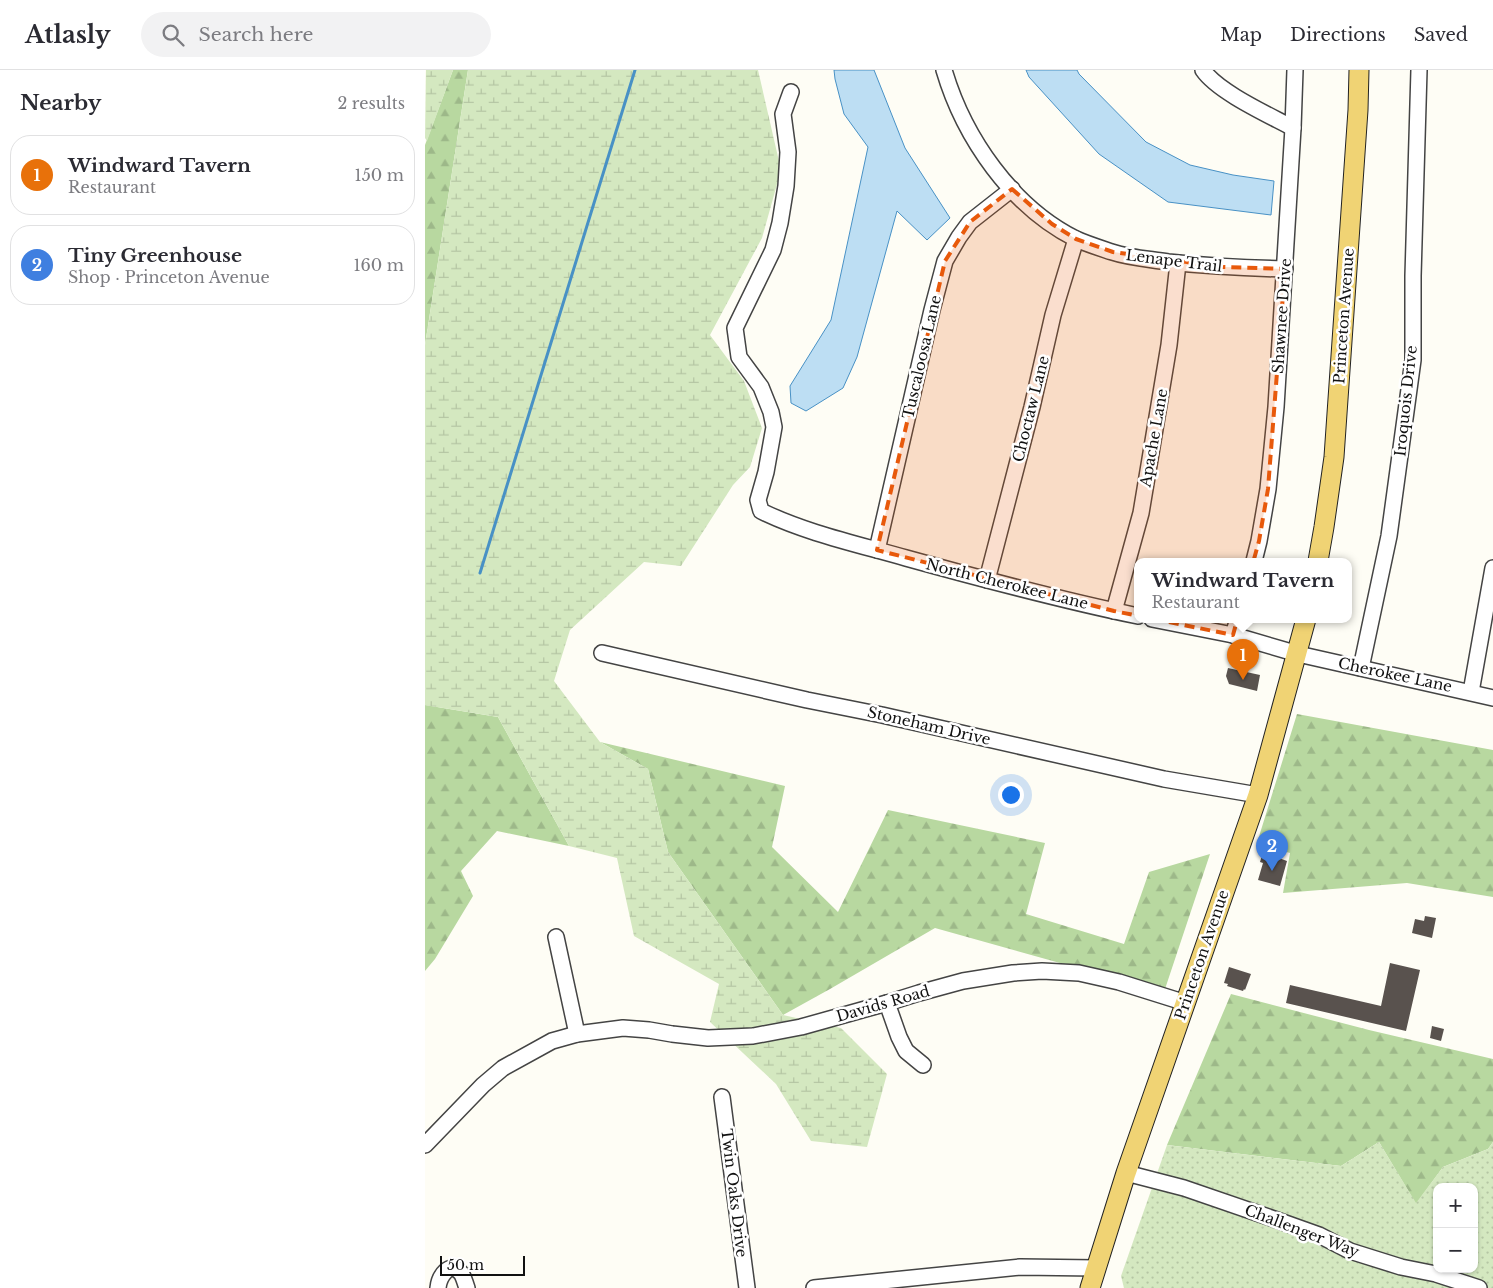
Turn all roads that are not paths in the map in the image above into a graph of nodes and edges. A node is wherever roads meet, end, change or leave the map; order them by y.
1 (944, 70) edge
2 (1203, 70) edge
3 (1295, 70) edge
4 (1359, 70) edge
5 (1419, 70) edge
6 (791, 92) dead end
7 (1293, 128) junction
8 (1011, 189) junction
9 (1077, 239) junction
10 (1178, 263) junction
11 (1285, 269) junction
12 (877, 550) junction
13 (1255, 558) edge
14 (1318, 558) edge
15 (1493, 568) edge
16 (987, 580) junction
17 (1114, 611) junction
18 (1134, 615) edge
19 (1173, 623) edge
20 (1237, 623) edge
21 (1305, 623) edge
22 (1233, 635) junction
23 (602, 653) dead end
24 (1298, 654) junction
25 (1361, 668) junction
26 (1471, 692) junction
27 (1493, 698) edge
28 (1258, 795) junction
29 (556, 937) dead end
30 (1186, 1002) junction
31 (887, 1003) junction
32 (577, 1034) junction
33 (923, 1065) dead end
34 (722, 1097) dead end
35 (425, 1145) edge
36 (1126, 1173) junction
37 (1097, 1268) junction
38 (438, 1288) edge
39 (467, 1288) edge
40 (747, 1288) edge
41 (814, 1288) edge
42 (1090, 1288) edge
43 (1479, 1288) edge

1 - 8 street, Lenape Trail
2 - 7 street
3 - 7 street, Shawnee Drive
4 - 14 main road, Princeton Avenue
5 - 25 street, Iroquois Drive
6 - 12 street
7 - 11 street, Shawnee Drive
8 - 9 street, Lenape Trail
8 - 12 street, Tuscaloosa Lane
9 - 10 street, Lenape Trail
9 - 16 street, Choctaw Lane
10 - 11 street, Lenape Trail
10 - 17 street, Apache Lane
11 - 13 street, Shawnee Drive
12 - 16 street, North Cherokee Lane
15 - 26 street
16 - 17 street, North Cherokee Lane
17 - 18 street, North Cherokee Lane
19 - 22 street
20 - 22 street
21 - 24 main road, Princeton Avenue
22 - 24 street
23 - 28 street, Stoneham Drive
24 - 25 street, Cherokee Lane
24 - 28 main road, Princeton Avenue
25 - 26 street, Cherokee Lane
26 - 27 street, Cherokee Lane
28 - 30 main road, Princeton Avenue
29 - 32 street
30 - 31 street, Davids Road
30 - 36 main road, Princeton Avenue
31 - 32 street, Davids Road
31 - 33 street
32 - 35 street
34 - 40 street, Twin Oaks Drive
36 - 37 main road, Princeton Avenue
36 - 43 street, Challenger Way
37 - 41 street
37 - 42 main road, Princeton Avenue
38 - 39 street

